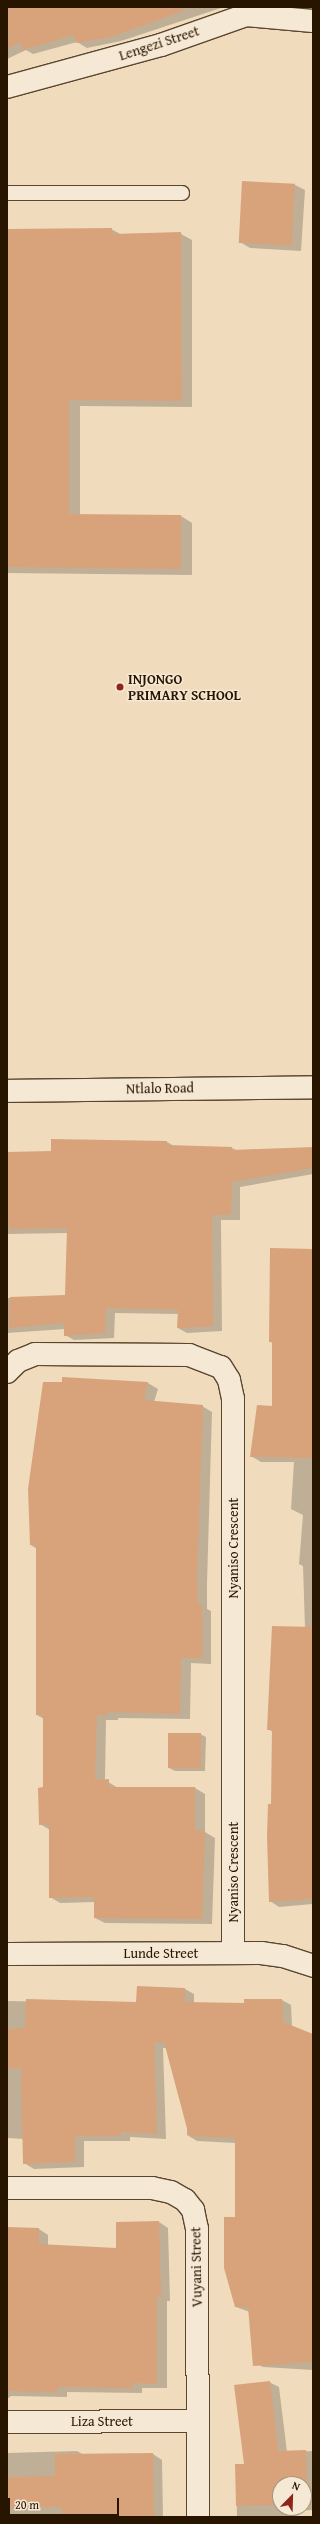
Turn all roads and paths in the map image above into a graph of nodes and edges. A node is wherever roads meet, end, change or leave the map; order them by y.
1 (246, 11) edge
2 (313, 20) edge
3 (7, 87) edge
4 (7, 193) edge
5 (182, 193) dead end
6 (313, 1087) edge
7 (7, 1091) edge
8 (7, 1372) edge
9 (233, 1953) junction
10 (7, 1954) edge
11 (313, 1966) edge
12 (7, 2188) edge
13 (198, 2421) junction
14 (7, 2422) edge
15 (198, 2517) edge

1 - 2 street, Lengezi Street
1 - 3 street, Lengezi Street
4 - 5 lane
6 - 7 street, Ntlalo Road
8 - 9 street, Nyaniso Crescent
9 - 10 street, Lunde Street
9 - 11 street, Lunde Street
12 - 13 street, Vuyani Street
13 - 14 street, Liza Street
13 - 15 street, Vuyani Street

